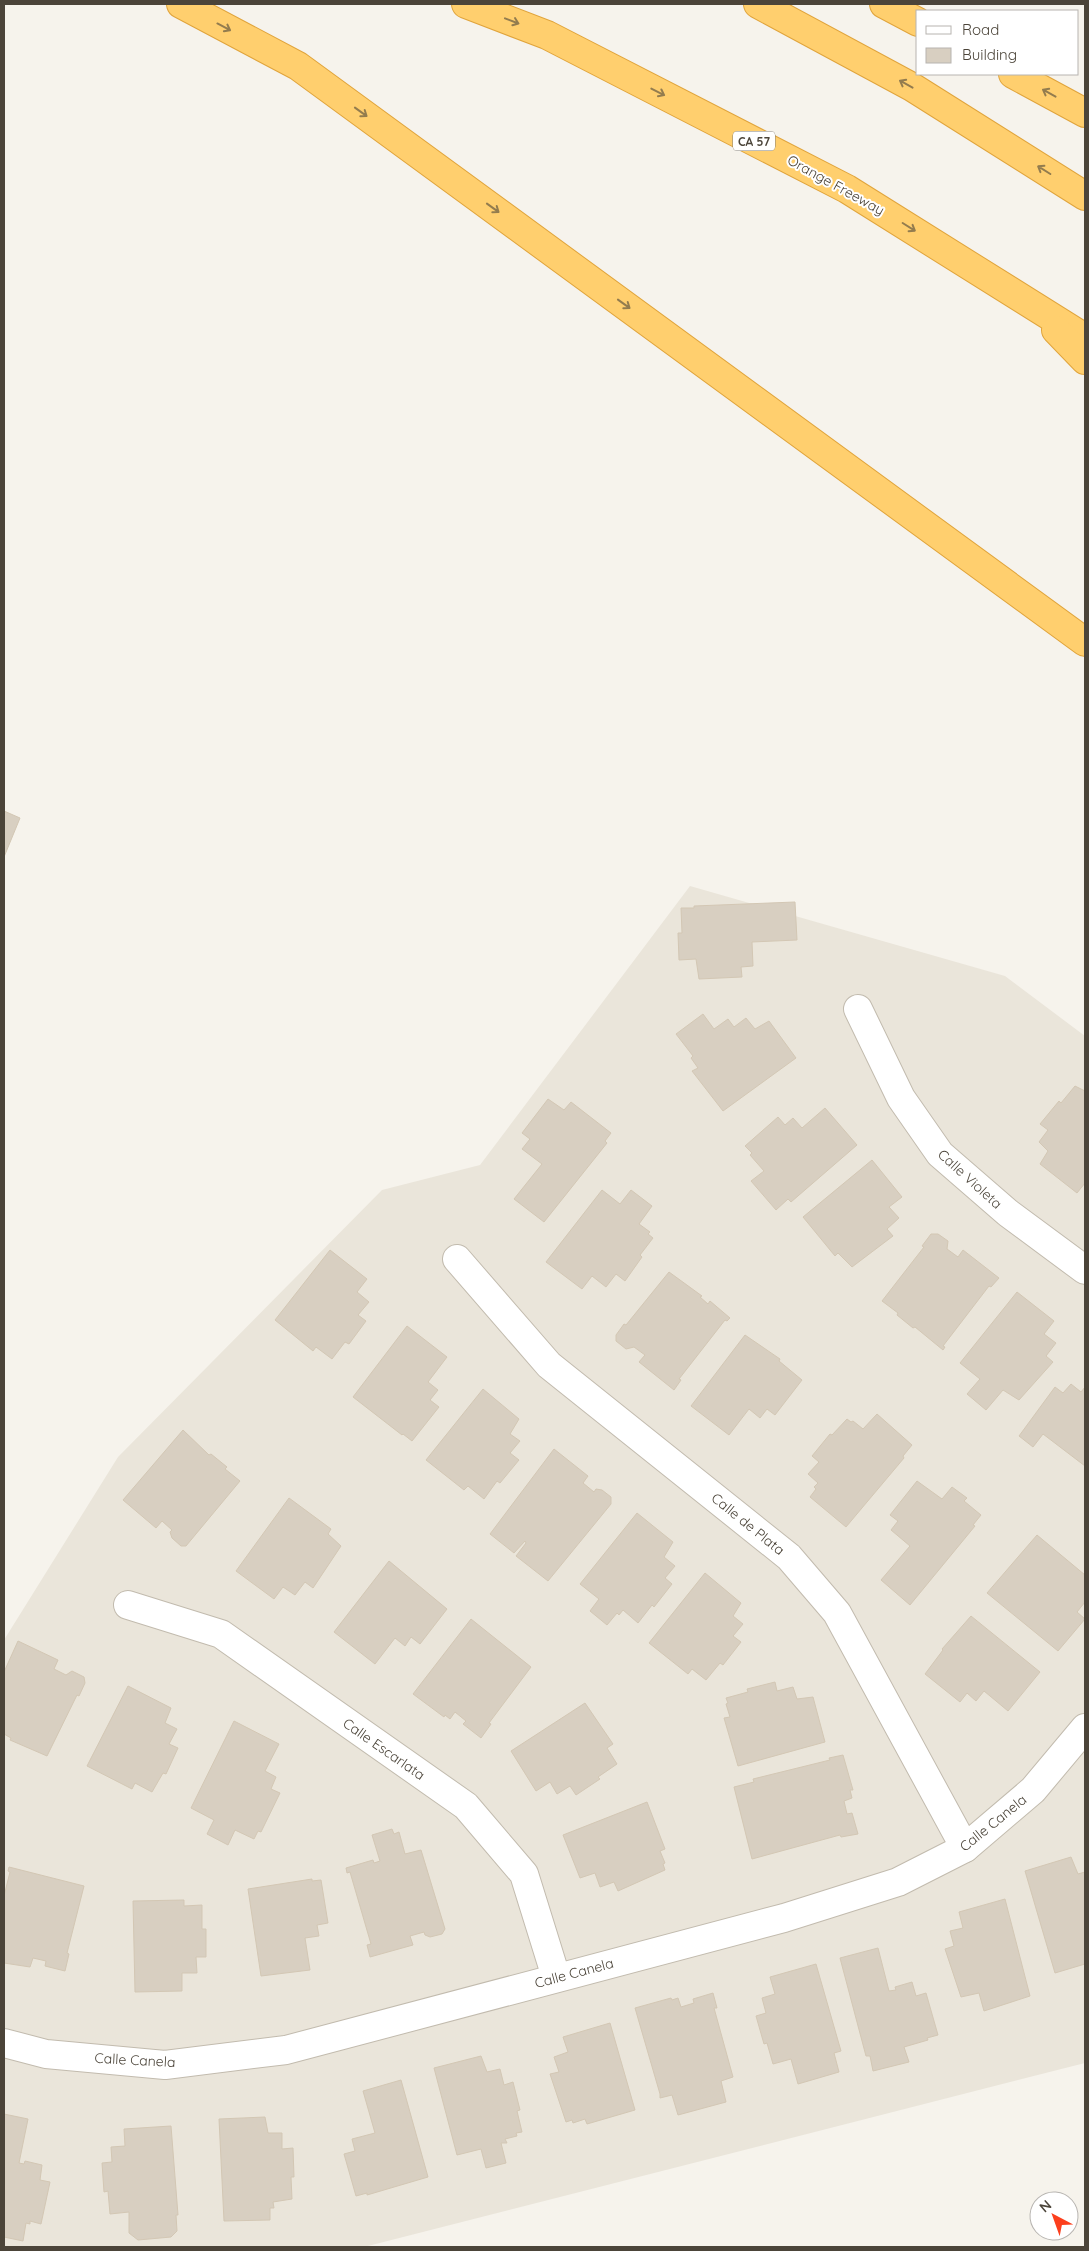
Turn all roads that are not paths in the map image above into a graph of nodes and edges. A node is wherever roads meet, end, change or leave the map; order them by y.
1 (181, 4) edge
2 (466, 4) edge
3 (758, 4) edge
4 (884, 4) edge
5 (916, 21) edge
6 (1015, 75) edge
7 (1085, 113) edge
8 (1085, 196) edge
9 (1029, 302) junction
10 (1085, 338) edge
11 (1085, 360) edge
12 (1085, 642) edge
13 (858, 1009) dead end
14 (457, 1259) dead end
15 (1085, 1270) edge
16 (128, 1605) dead end
17 (1085, 1728) edge
18 (965, 1848) junction
19 (556, 1977) junction
20 (4, 2043) edge

1 -> 12 highway
2 -> 9 highway, Orange Freeway / CA 57
8 -> 3 highway
4 - 5 highway
7 -> 6 highway
9 - 10 highway, Orange Freeway / CA 57
9 - 11 highway
13 - 15 street, Calle Violeta
14 - 18 street, Calle de Plata
16 - 19 street, Calle Escarlata
17 - 18 street, Calle Canela
18 - 19 street, Calle Canela
19 - 20 street, Calle Canela

